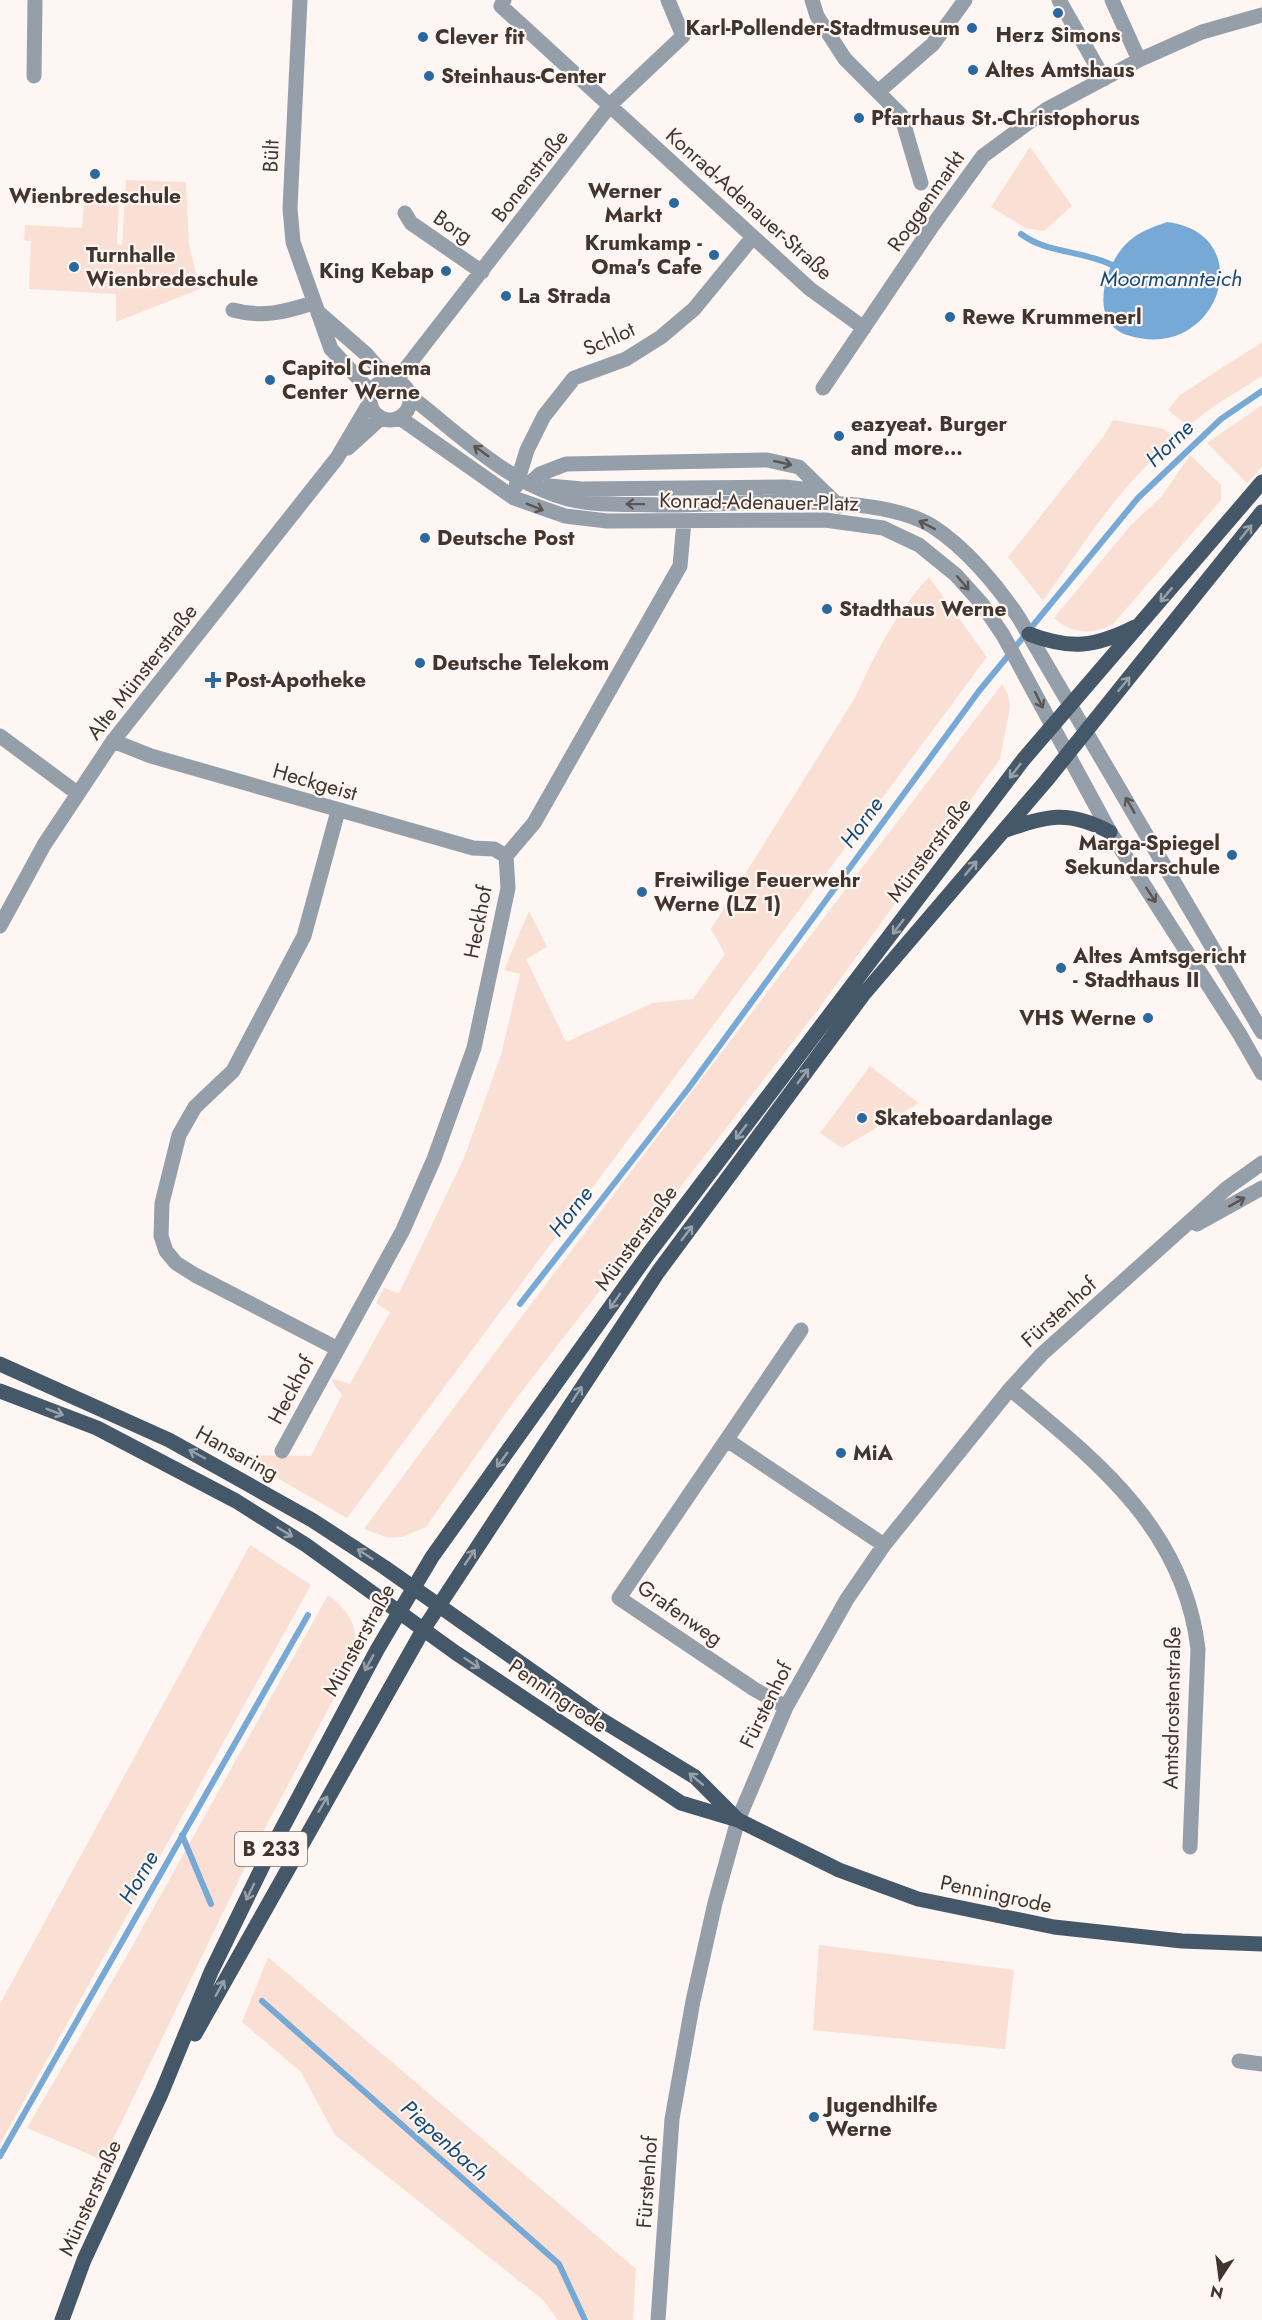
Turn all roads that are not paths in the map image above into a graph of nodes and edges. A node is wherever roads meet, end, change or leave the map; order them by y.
1 (35, 0) edge
2 (300, 0) edge
3 (504, 0) edge
4 (668, 0) edge
5 (812, 0) edge
6 (965, 0) edge
7 (1059, 0) edge
8 (1112, 0) edge
9 (1262, 15) edge
10 (1138, 60) junction
11 (34, 76) dead end
12 (1104, 79) junction
13 (879, 91) junction
14 (611, 104) junction
15 (921, 183) dead end
16 (405, 213) dead end
17 (753, 237) junction
18 (482, 272) junction
19 (315, 307) junction
20 (232, 310) dead end
21 (864, 328) junction
22 (392, 380) junction
23 (823, 388) dead end
24 (410, 396) junction
25 (371, 397) junction
26 (381, 418) junction
27 (400, 418) junction
28 (336, 458) junction
29 (1262, 482) edge
30 (519, 486) junction
31 (827, 503) junction
32 (1262, 512) edge
33 (684, 521) junction
34 (875, 526) junction
35 (1141, 623) junction
36 (1029, 634) junction
37 (1071, 703) junction
38 (1052, 725) junction
39 (1087, 730) junction
40 (0, 735) edge
41 (113, 741) junction
42 (1066, 755) junction
43 (77, 793) junction
44 (338, 811) junction
45 (1000, 832) junction
46 (1110, 832) junction
47 (506, 856) junction
48 (0, 926) edge
49 (1262, 1032) edge
50 (1262, 1073) edge
51 (1262, 1163) edge
52 (1262, 1188) edge
53 (1176, 1236) junction
54 (801, 1330) dead end
55 (338, 1349) junction
56 (0, 1364) edge
57 (1010, 1389) junction
58 (0, 1392) edge
59 (727, 1440) junction
60 (282, 1451) dead end
61 (884, 1545) junction
62 (413, 1587) junction
63 (439, 1606) junction
64 (399, 1612) junction
65 (423, 1630) junction
66 (786, 1707) junction
67 (738, 1820) junction
68 (1190, 1847) dead end
69 (1262, 1944) edge
70 (1239, 2061) dead end
71 (1262, 2064) edge
72 (161, 2094) junction
73 (62, 2320) edge
74 (658, 2320) edge

1 - 11 street
2 - 19 street, Bült
3 - 14 street, Konrad-Adenauer-Straße
4 - 14 street, Bonenstraße
5 - 13 street
6 - 13 street
7 - 12 street
8 - 10 street
9 - 10 street, Roggenmarkt
10 - 12 street, Roggenmarkt
12 - 21 street, Roggenmarkt
13 - 15 street
14 - 17 street, Konrad-Adenauer-Straße
14 - 18 street, Bonenstraße
16 - 18 street, Borg
17 - 21 street, Konrad-Adenauer-Straße
17 - 30 street, Schlot
18 - 22 street, Bonenstraße
19 - 20 street
19 - 22 street
19 - 25 street, Bült
21 - 23 street, Roggenmarkt
22 - 24 street
22 - 25 street, Alte Münsterstraße
24 - 27 street
30 -> 24 street, Konrad-Adenauer-Platz
25 - 26 street
25 - 28 street, Alte Münsterstraße
26 - 27 street
26 - 28 street, Alte Münsterstraße
27 - 30 street, Konrad-Adenauer-Platz
28 - 41 street, Alte Münsterstraße
29 -> 35 main road, Münsterstraße
31 -> 30 street, Konrad-Adenauer-Platz
30 -> 31 street
30 -> 33 street, Konrad-Adenauer-Platz
31 - 34 street
36 -> 31 street, Konrad-Adenauer-Platz
39 -> 32 main road, Münsterstraße
33 - 34 street, Konrad-Adenauer-Platz
33 - 47 street
34 -> 38 street, Konrad-Adenauer-Platz
35 - 36 main road
35 - 37 main road, Münsterstraße
36 - 37 street, Konrad-Adenauer-Platz
37 - 38 main road, Münsterstraße
37 - 39 street, Konrad-Adenauer-Platz
38 - 42 street, Konrad-Adenauer-Platz
38 -> 62 main road, Münsterstraße
39 - 42 main road, Münsterstraße
49 -> 39 street, Konrad-Adenauer-Platz
40 - 43 street
41 - 43 street, Alte Münsterstraße
41 - 44 street, Heckgeist
42 - 45 main road, Münsterstraße
42 - 46 street, Konrad-Adenauer-Platz
43 - 48 street, Alte Münsterstraße
44 - 47 street, Heckgeist
44 - 55 street, Heckhof
45 - 46 main road
63 -> 45 main road, Münsterstraße
46 -> 50 street, Konrad-Adenauer-Platz
47 - 55 street, Heckhof
51 - 53 street, Fürstenhof
53 -> 52 street, Fürstenhof
53 - 57 street, Fürstenhof
54 - 59 street, Grafenweg
55 - 60 street, Heckhof
62 -> 56 main road, Hansaring
57 - 61 street, Fürstenhof
57 - 68 street, Amtsdrostenstraße
58 -> 64 main road, Hansaring
59 - 61 street
59 - 66 street, Grafenweg
61 - 66 street, Fürstenhof
62 - 63 main road, Hansaring
62 - 64 main road, Münsterstraße / B 233
63 - 65 main road, Münsterstraße / B 233
67 -> 63 main road, Penningrode
64 - 65 main road, Hansaring
64 -> 72 main road, Münsterstraße / B 233
65 -> 67 main road, Penningrode
72 -> 65 main road, Münsterstraße / B 233
66 - 67 street, Fürstenhof
67 - 69 main road, Penningrode
67 - 74 street, Fürstenhof
70 - 71 street
72 - 73 main road, Münsterstraße / B 233

